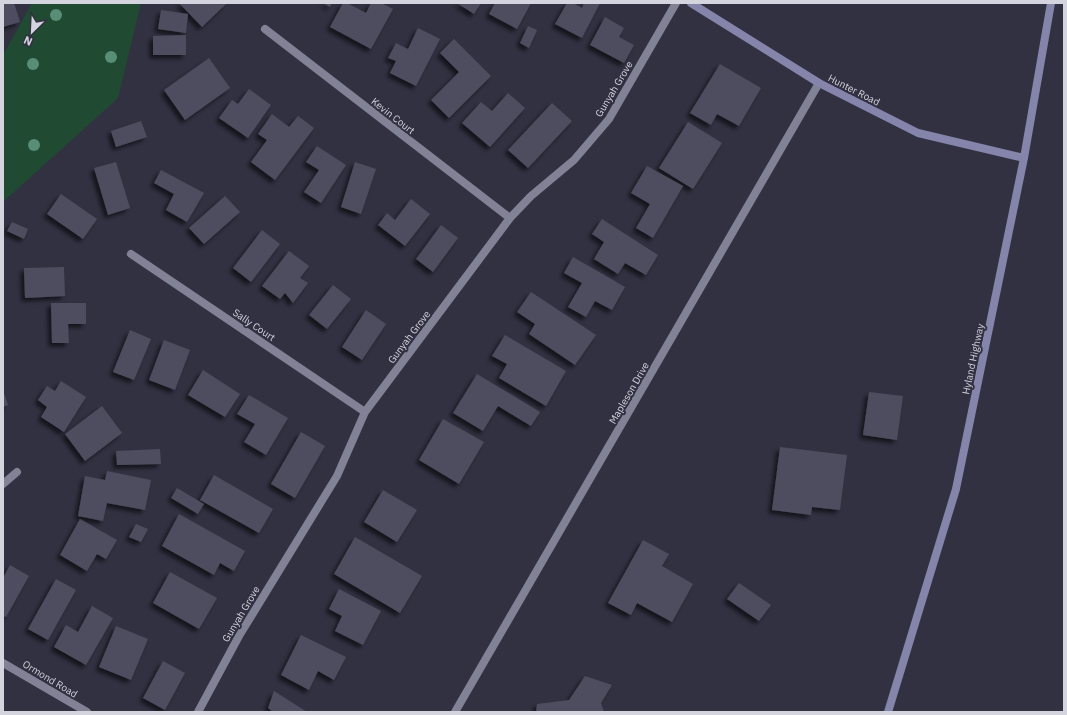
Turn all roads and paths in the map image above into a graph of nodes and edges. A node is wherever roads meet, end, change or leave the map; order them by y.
1 (676, 3) edge
2 (691, 3) edge
3 (1051, 3) edge
4 (265, 29) dead end
5 (819, 83) junction
6 (1024, 158) junction
7 (510, 218) junction
8 (131, 254) dead end
9 (365, 412) junction
10 (17, 472) dead end
11 (3, 484) edge
12 (3, 663) edge
13 (87, 712) edge
14 (198, 712) edge
15 (455, 712) edge
16 (888, 712) edge

1 - 7 street, Gunyah Grove
2 - 5 main road, Hunter Road
3 - 6 main road, Hyland Highway
4 - 7 street, Kevin Court
5 - 6 main road, Hunter Road
5 - 15 street, Mapleson Drive
6 - 16 main road, Hyland Highway
7 - 9 street, Gunyah Grove
8 - 9 street, Sally Court
9 - 14 street, Gunyah Grove
10 - 11 street
12 - 13 street, Ormond Road

